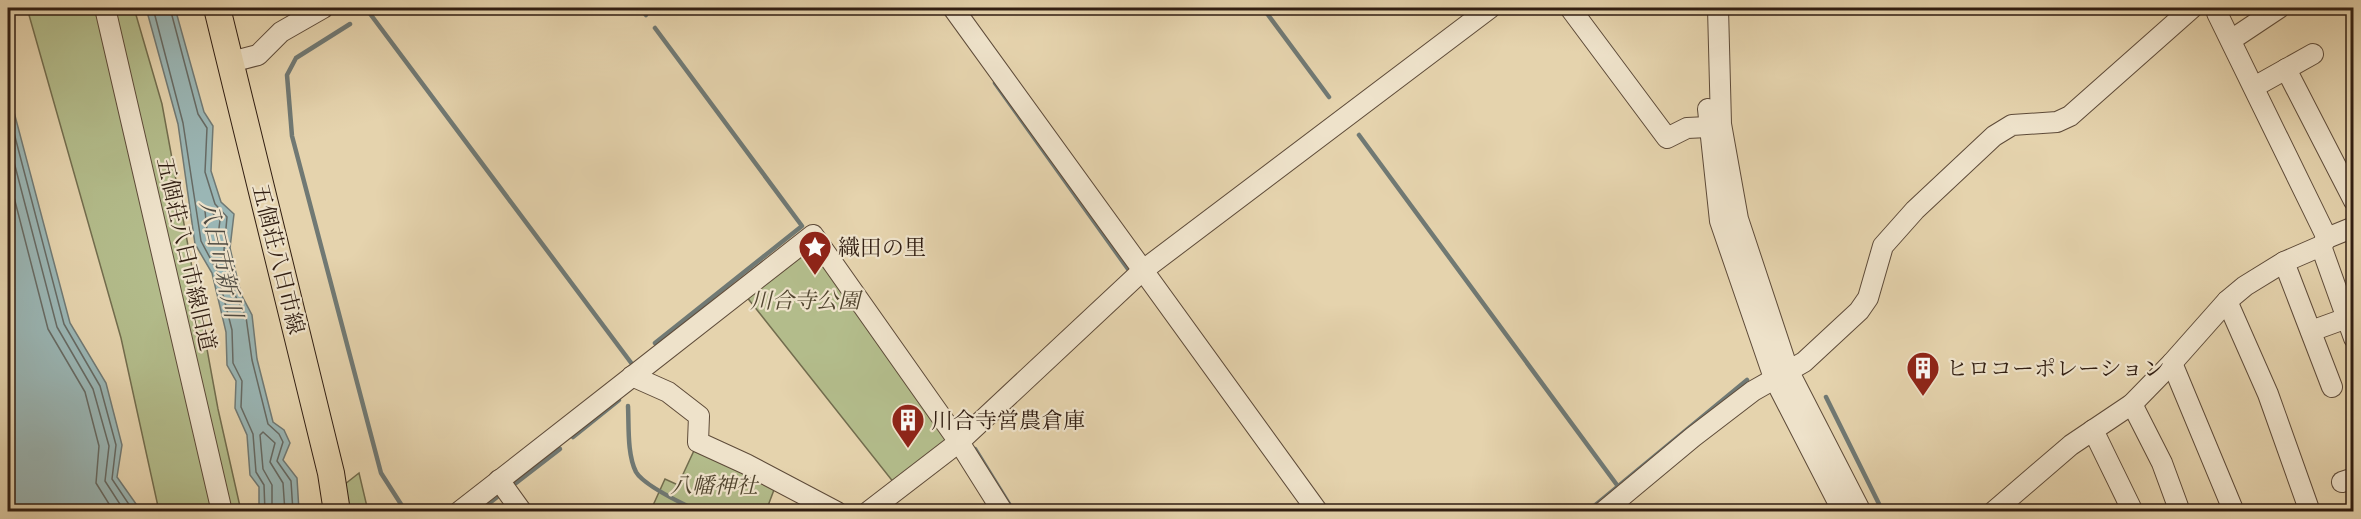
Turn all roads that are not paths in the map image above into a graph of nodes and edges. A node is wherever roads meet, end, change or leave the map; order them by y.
1 (105, 8) edge
2 (217, 8) edge
3 (323, 8) edge
4 (953, 8) edge
5 (1490, 8) edge
6 (1570, 8) edge
7 (1706, 8) edge
8 (1718, 8) edge
9 (2192, 8) edge
10 (2279, 8) edge
11 (2217, 13) dead end
12 (2231, 40) junction
13 (2313, 54) dead end
14 (231, 62) junction
15 (2286, 69) junction
16 (2254, 87) junction
17 (1708, 127) junction
18 (2354, 201) edge
19 (2354, 227) edge
20 (2324, 242) junction
21 (2284, 262) junction
22 (1142, 271) junction
23 (2227, 301) junction
24 (2347, 318) junction
25 (2311, 332) junction
26 (2354, 338) edge
27 (2172, 363) junction
28 (1781, 374) junction
29 (632, 376) junction
30 (2332, 387) dead end
31 (2132, 404) junction
32 (2093, 430) junction
33 (959, 442) junction
34 (499, 480) junction
35 (222, 512) edge
36 (337, 512) edge
37 (459, 512) edge
38 (522, 512) edge
39 (837, 512) edge
40 (868, 512) edge
41 (1003, 512) edge
42 (1318, 512) edge
43 (1603, 512) edge
44 (1843, 512) edge
45 (1862, 512) edge
46 (1993, 512) edge
47 (2133, 512) edge
48 (2180, 512) edge
49 (2234, 512) edge
50 (2310, 512) edge

1 - 35 street, 五個荘八日市線旧道
2 - 14 main road, 五個荘八日市線
3 - 14 street
4 - 22 street
5 - 22 street
6 - 17 street
7 - 17 street
8 - 28 street
9 - 28 street
10 - 12 street
11 - 12 street
12 - 16 street
13 - 15 street
14 - 36 main road, 五個荘八日市線
15 - 16 street
15 - 18 street
16 - 20 street
17 - 28 street
19 - 20 street
20 - 21 street
20 - 24 street
21 - 23 street
21 - 25 street
22 - 33 street
22 - 42 street
23 - 27 street
23 - 50 street
24 - 25 street
24 - 26 street
25 - 30 street
27 - 31 street
27 - 49 street
28 - 43 street
28 - 44 street
28 - 45 street
29 - 33 street
29 - 34 street
29 - 39 street
31 - 32 street
31 - 48 street
32 - 46 street
32 - 47 street
33 - 40 street
33 - 41 street
34 - 37 street
34 - 38 street

